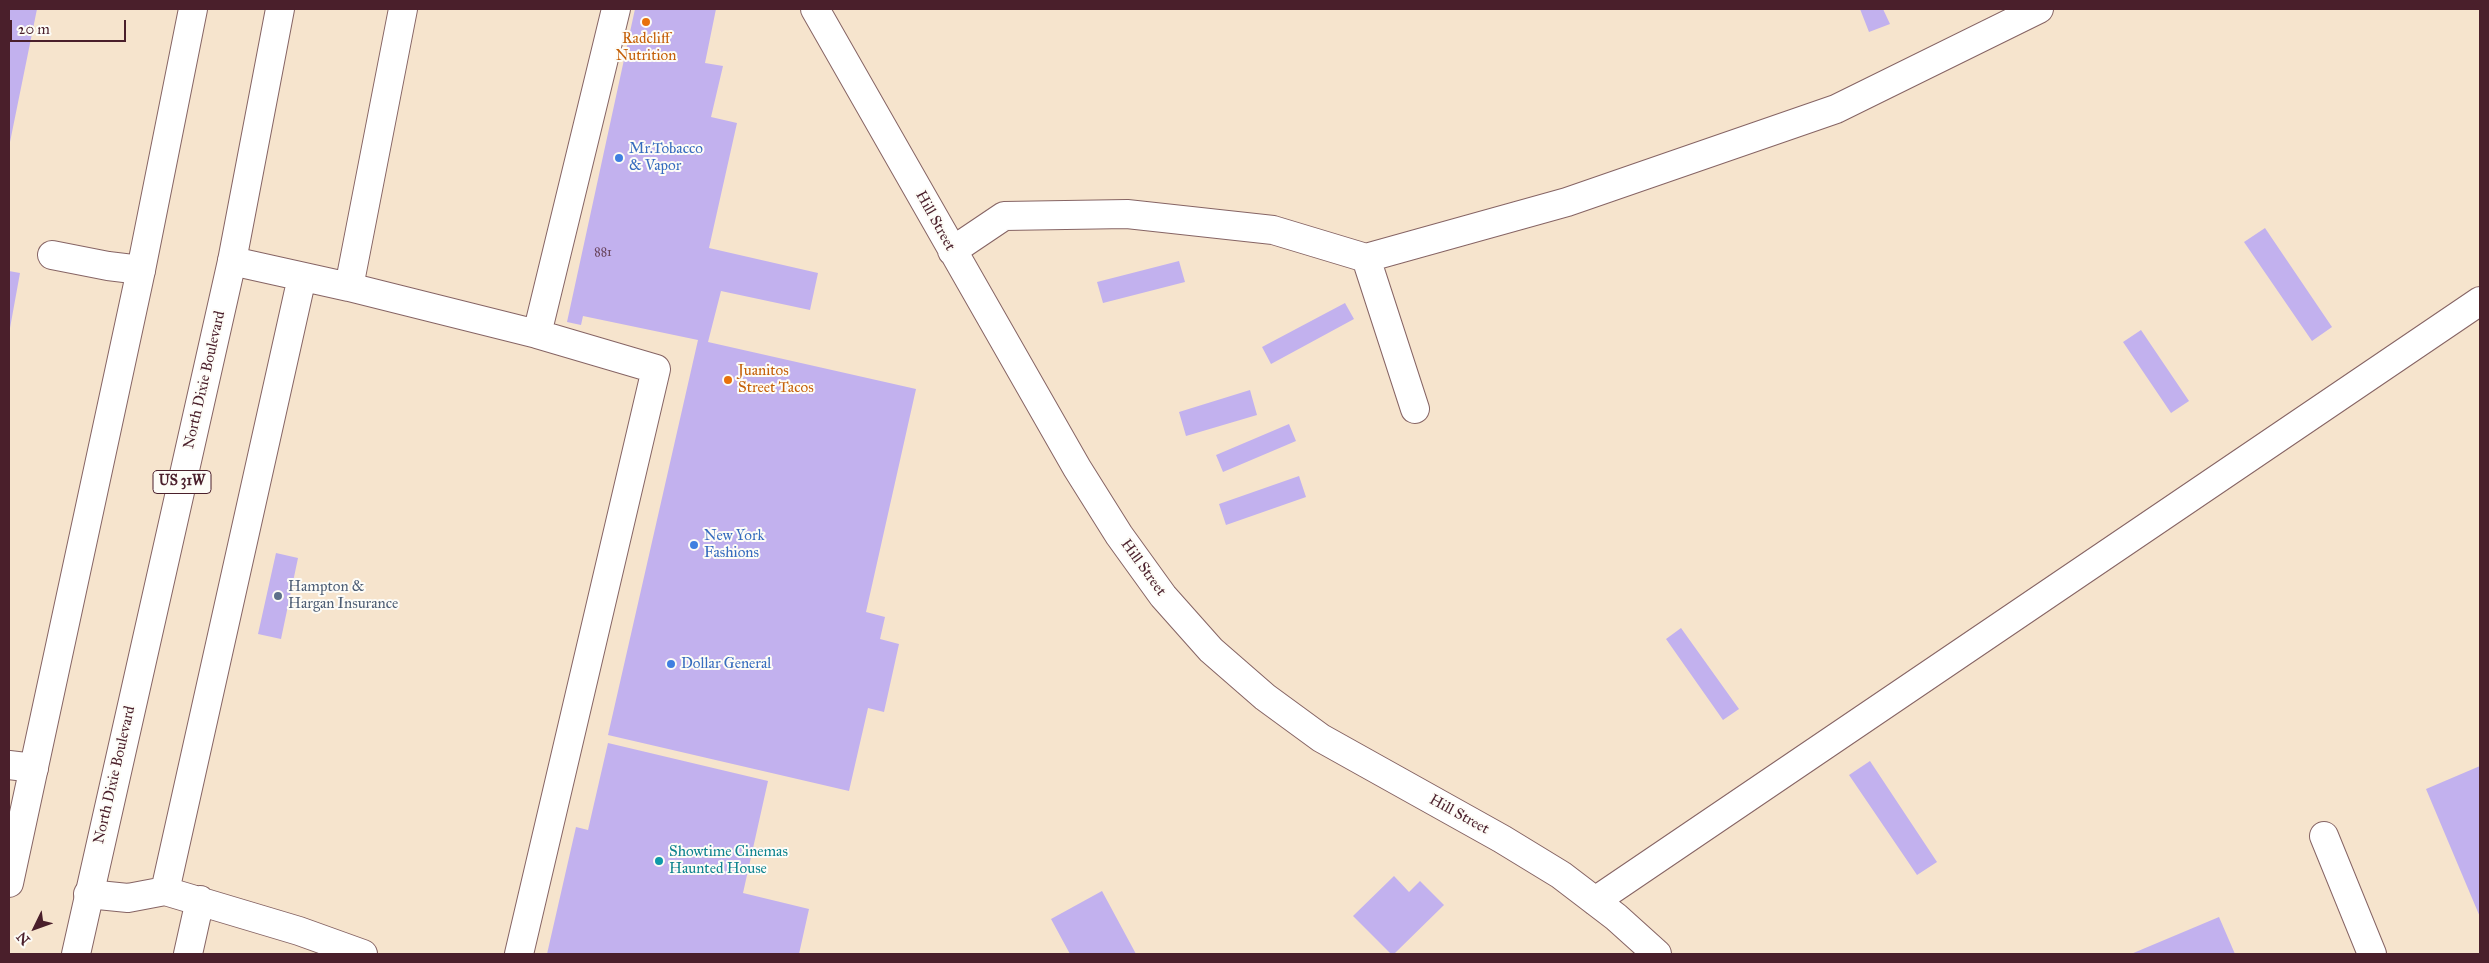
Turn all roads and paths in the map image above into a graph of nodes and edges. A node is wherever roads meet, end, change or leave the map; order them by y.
1 (193, 9) edge
2 (280, 9) edge
3 (403, 9) edge
4 (616, 9) edge
5 (816, 9) edge
6 (2039, 9) edge
7 (952, 251) junction
8 (52, 255) dead end
9 (1366, 258) junction
10 (232, 261) junction
11 (141, 270) junction
12 (302, 277) junction
13 (349, 287) junction
14 (2480, 301) edge
15 (537, 334) junction
16 (1415, 409) dead end
17 (21, 767) edge
18 (2324, 836) dead end
19 (9, 883) edge
20 (165, 891) junction
21 (88, 894) junction
22 (200, 900) junction
23 (1595, 901) junction
24 (76, 954) edge
25 (188, 954) edge
26 (363, 954) edge
27 (519, 954) edge
28 (1657, 954) edge
29 (2372, 954) edge

1 - 11 main road
2 - 10 main road, North Dixie Boulevard / US 31W
3 - 13 main road
4 - 15 main road
5 - 7 main road, Hill Street
6 - 9 main road
7 - 9 main road
7 - 23 main road, Hill Street
8 - 11 main road
9 - 16 main road
10 - 12 main road
10 - 21 main road, North Dixie Boulevard / US 31W
11 - 17 main road
12 - 13 main road
12 - 20 main road
13 - 15 main road
14 - 23 main road
15 - 27 main road
17 - 19 main road
18 - 29 main road
20 - 21 main road
20 - 22 main road
21 - 24 main road, North Dixie Boulevard / US 31W
22 - 25 main road
22 - 26 main road
23 - 28 main road, Hill Street

